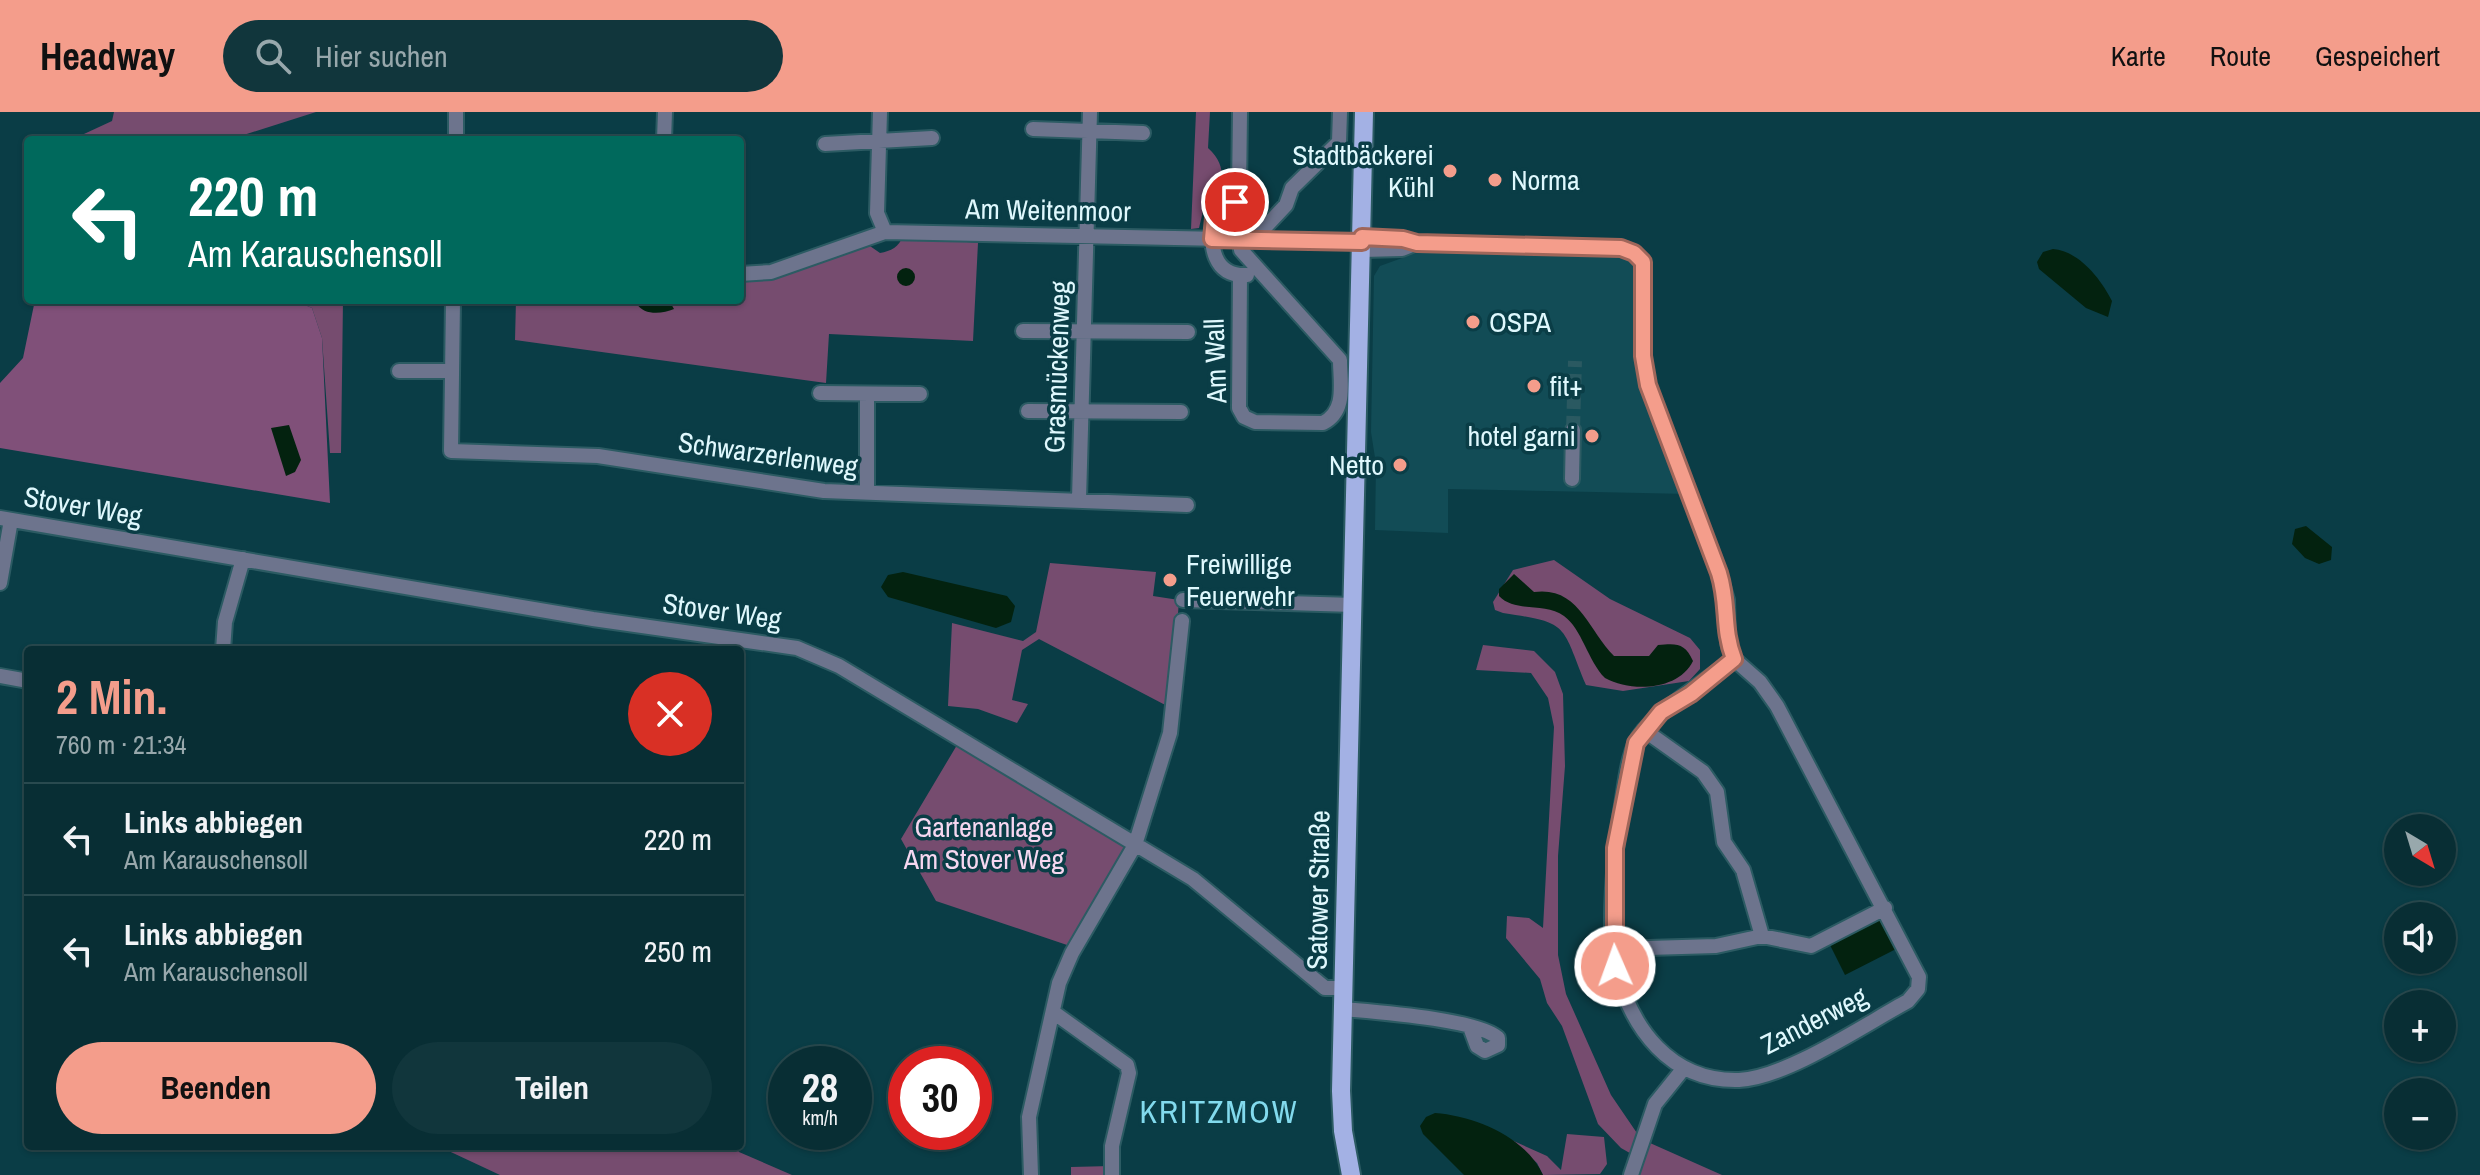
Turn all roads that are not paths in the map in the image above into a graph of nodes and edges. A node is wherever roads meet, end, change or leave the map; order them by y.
1 (456, 112) edge
2 (665, 112) edge
3 (880, 112) edge
4 (1090, 112) edge
5 (1240, 112) edge
6 (1340, 112) edge
7 (1364, 112) edge
8 (1033, 129) dead end
9 (1089, 133) junction
10 (1143, 133) dead end
11 (456, 136) edge
12 (664, 136) edge
13 (932, 138) dead end
14 (880, 140) junction
15 (825, 144) dead end
16 (885, 232) junction
17 (1087, 237) junction
18 (1212, 239) junction
19 (1247, 240) junction
20 (1362, 243) junction
21 (744, 274) edge
22 (1263, 274) junction
23 (1240, 276) junction
24 (453, 304) edge
25 (1023, 331) dead end
26 (1083, 332) junction
27 (1188, 332) dead end
28 (399, 371) dead end
29 (452, 371) junction
30 (820, 393) dead end
31 (920, 394) dead end
32 (867, 395) junction
33 (1028, 411) dead end
34 (1080, 412) junction
35 (1181, 412) dead end
36 (1573, 430) tunnel mouth
37 (1572, 479) dead end
38 (867, 493) junction
39 (1079, 499) junction
40 (1187, 505) dead end
41 (5, 519) edge
42 (243, 559) junction
43 (0, 583) edge
44 (1183, 600) dead end
45 (1354, 605) junction
46 (1182, 621) dead end
47 (223, 646) edge
48 (1734, 659) junction
49 (0, 676) edge
50 (24, 680) edge
51 (1644, 730) junction
52 (1135, 845) junction
53 (1885, 908) junction
54 (1762, 936) junction
55 (1614, 949) junction
56 (1344, 988) junction
57 (1343, 1009) junction
58 (1053, 1012) junction
59 (1470, 1027) dead end
60 (1684, 1068) junction
61 (1349, 1174) edge
62 (1031, 1175) edge
63 (1112, 1175) edge
64 (1631, 1175) edge

1 - 11 street
2 - 12 street
3 - 14 street
4 - 9 street, Grasmückenweg
5 - 18 street
6 - 19 street
7 - 20 main road, Satower Straße
8 - 9 street
9 - 10 street
9 - 17 street, Grasmückenweg
13 - 14 street
14 - 15 street
14 - 16 street
16 - 17 street, Am Weitenmoor
16 - 21 street, Am Weitenmoor
17 - 18 street, Am Weitenmoor
17 - 26 street, Grasmückenweg
18 - 19 street, Am Weitenmoor
18 - 23 street
19 - 20 street, Am Weitenmoor
19 - 22 street, Am Wall
20 - 45 main road, Satower Straße
20 - 48 street, Am Weitenmoor
22 - 23 street
22 - 23 street, Am Wall
24 - 29 street
25 - 26 street
26 - 27 street
26 - 34 street, Grasmückenweg
28 - 29 street
29 - 38 street, Schwarzerlenweg
30 - 32 street
31 - 32 street
32 - 38 street
33 - 34 street
34 - 35 street
34 - 39 street, Grasmückenweg
36 - 37 street
38 - 39 street, Schwarzerlenweg
39 - 40 street, Schwarzerlenweg
41 - 42 street, Stover Weg
41 - 43 street
42 - 47 street
42 - 52 street, Stover Weg
44 - 45 street
45 - 56 main road, Satower Straße
46 - 52 street
48 - 51 street
48 - 53 street, Zanderweg
49 - 50 street
51 - 54 street
51 - 55 street, Zanderweg
52 - 56 street, Stover Weg
52 - 58 street
53 - 54 street
53 - 60 street, Zanderweg
54 - 55 street
55 - 60 street, Zanderweg
56 - 57 main road, Satower Straße
57 - 59 street
57 - 61 main road, Satower Straße
58 - 62 street
58 - 63 street
60 - 64 street

